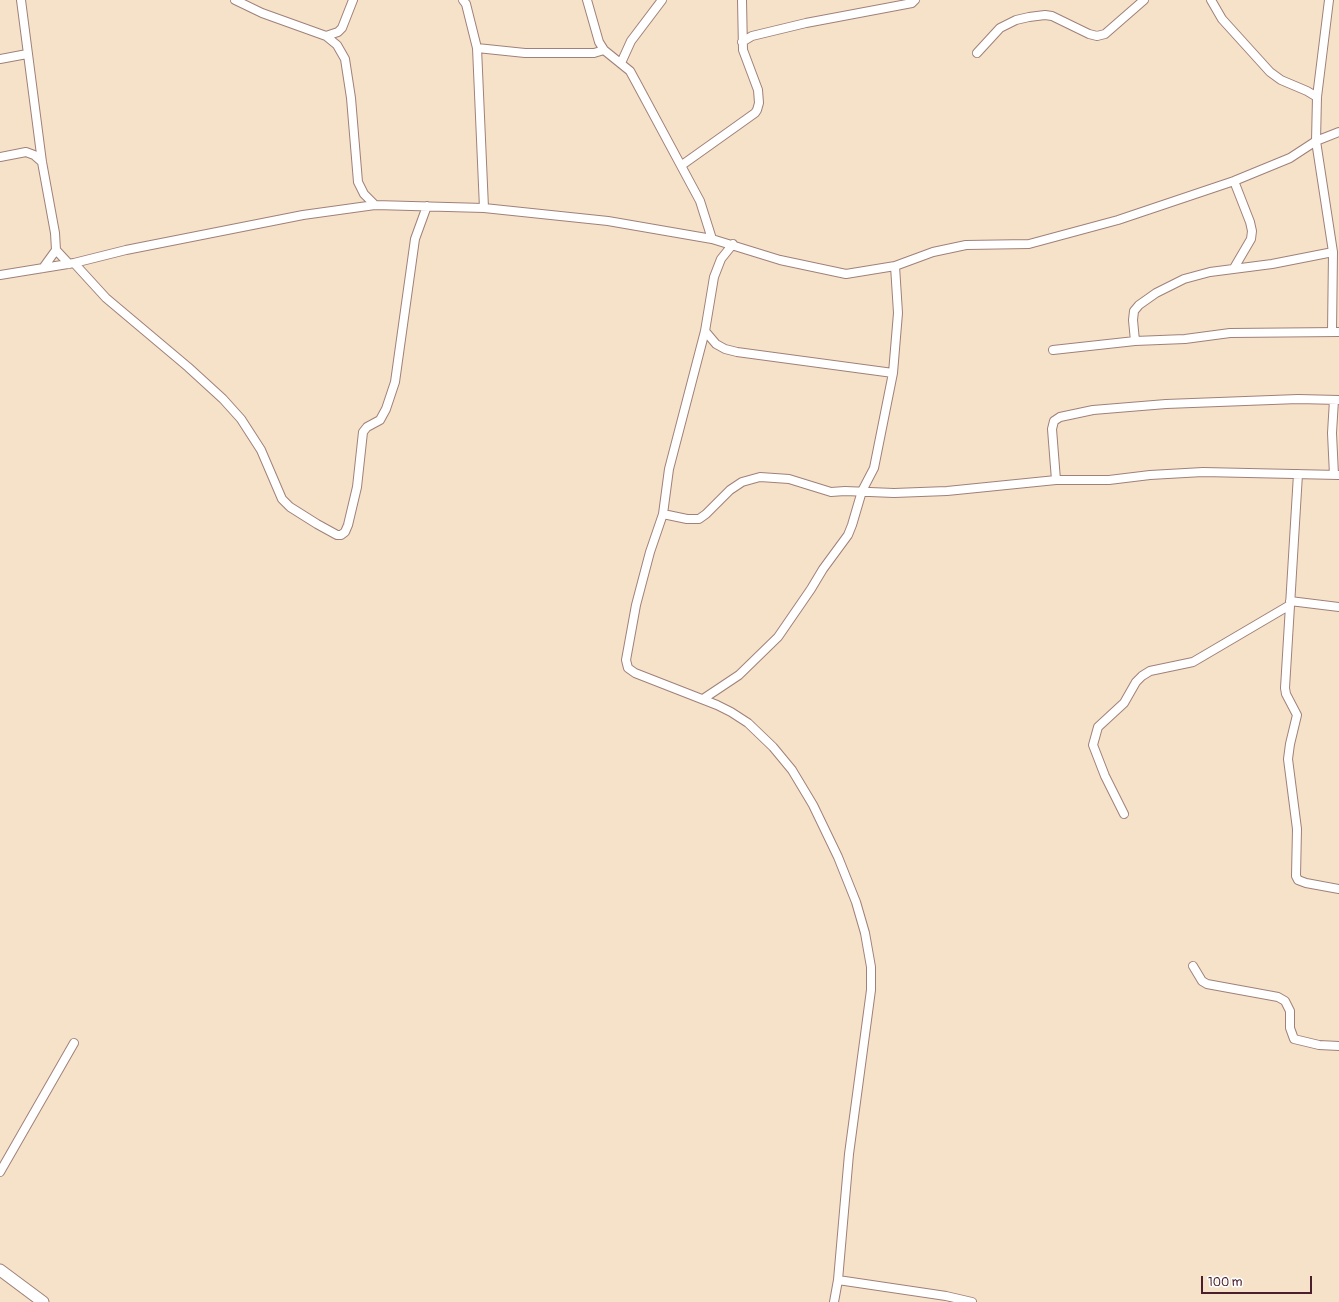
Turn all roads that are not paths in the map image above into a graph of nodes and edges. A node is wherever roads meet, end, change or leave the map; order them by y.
1 (21, 0) edge
2 (240, 0) edge
3 (353, 0) edge
4 (463, 0) edge
5 (587, 0) edge
6 (662, 0) edge
7 (742, 0) edge
8 (915, 0) edge
9 (1144, 0) edge
10 (1211, 0) edge
11 (1329, 0) edge
12 (326, 36) junction
13 (742, 42) junction
14 (477, 48) junction
15 (604, 50) junction
16 (977, 53) dead end
17 (27, 54) junction
18 (0, 59) edge
19 (621, 62) junction
20 (1317, 97) junction
21 (1339, 132) edge
22 (1316, 141) junction
23 (0, 158) edge
24 (42, 162) junction
25 (682, 165) junction
26 (1234, 181) junction
27 (375, 205) junction
28 (427, 206) junction
29 (484, 208) junction
30 (712, 239) junction
31 (733, 244) junction
32 (56, 250) junction
33 (1333, 252) junction
34 (72, 263) junction
35 (895, 266) junction
36 (44, 268) junction
37 (1234, 268) junction
38 (0, 275) edge
39 (705, 331) junction
40 (1336, 332) edge
41 (1135, 341) junction
42 (1053, 350) dead end
43 (893, 373) junction
44 (1336, 400) edge
45 (1298, 474) junction
46 (1337, 475) edge
47 (1056, 480) junction
48 (862, 491) junction
49 (663, 514) junction
50 (1290, 603) junction
51 (1339, 607) edge
52 (703, 699) junction
53 (1124, 814) dead end
54 (1339, 889) edge
55 (1193, 966) dead end
56 (74, 1043) dead end
57 (1339, 1046) edge
58 (0, 1172) edge
59 (0, 1270) edge
60 (838, 1280) junction
61 (43, 1302) edge
62 (834, 1302) edge
63 (972, 1302) edge

1 - 17 street
2 - 12 street
3 - 12 street
4 - 14 street
5 - 15 street
6 - 19 street
7 - 13 street
8 - 13 street
9 - 16 street
10 - 20 street
11 - 20 street
12 - 27 street
13 - 25 street
14 - 15 street
14 - 29 street
15 - 19 street
17 - 18 street
17 - 24 street
19 - 25 street
20 - 22 street
21 - 22 street
22 - 26 street
22 - 33 street
23 - 24 street
24 - 32 street
25 - 30 street
26 - 35 street
26 - 37 street
27 - 28 street
27 - 34 street
28 - 29 street
28 - 34 street
29 - 30 street
30 - 31 street
31 - 35 street
31 - 39 street
32 - 34 street
32 - 36 street
33 - 37 street
33 - 40 street
34 - 36 street
35 - 43 street
36 - 38 street
37 - 41 street
39 - 43 street
39 - 49 street
40 - 41 street
41 - 42 street
43 - 48 street
44 - 46 street
44 - 47 street
45 - 46 street
45 - 47 street
45 - 50 street
47 - 48 street
48 - 49 street
48 - 52 street
49 - 52 street
50 - 51 street
50 - 53 street
50 - 54 street
52 - 60 street
55 - 57 street
56 - 58 street
59 - 61 street
60 - 62 street
60 - 63 street

